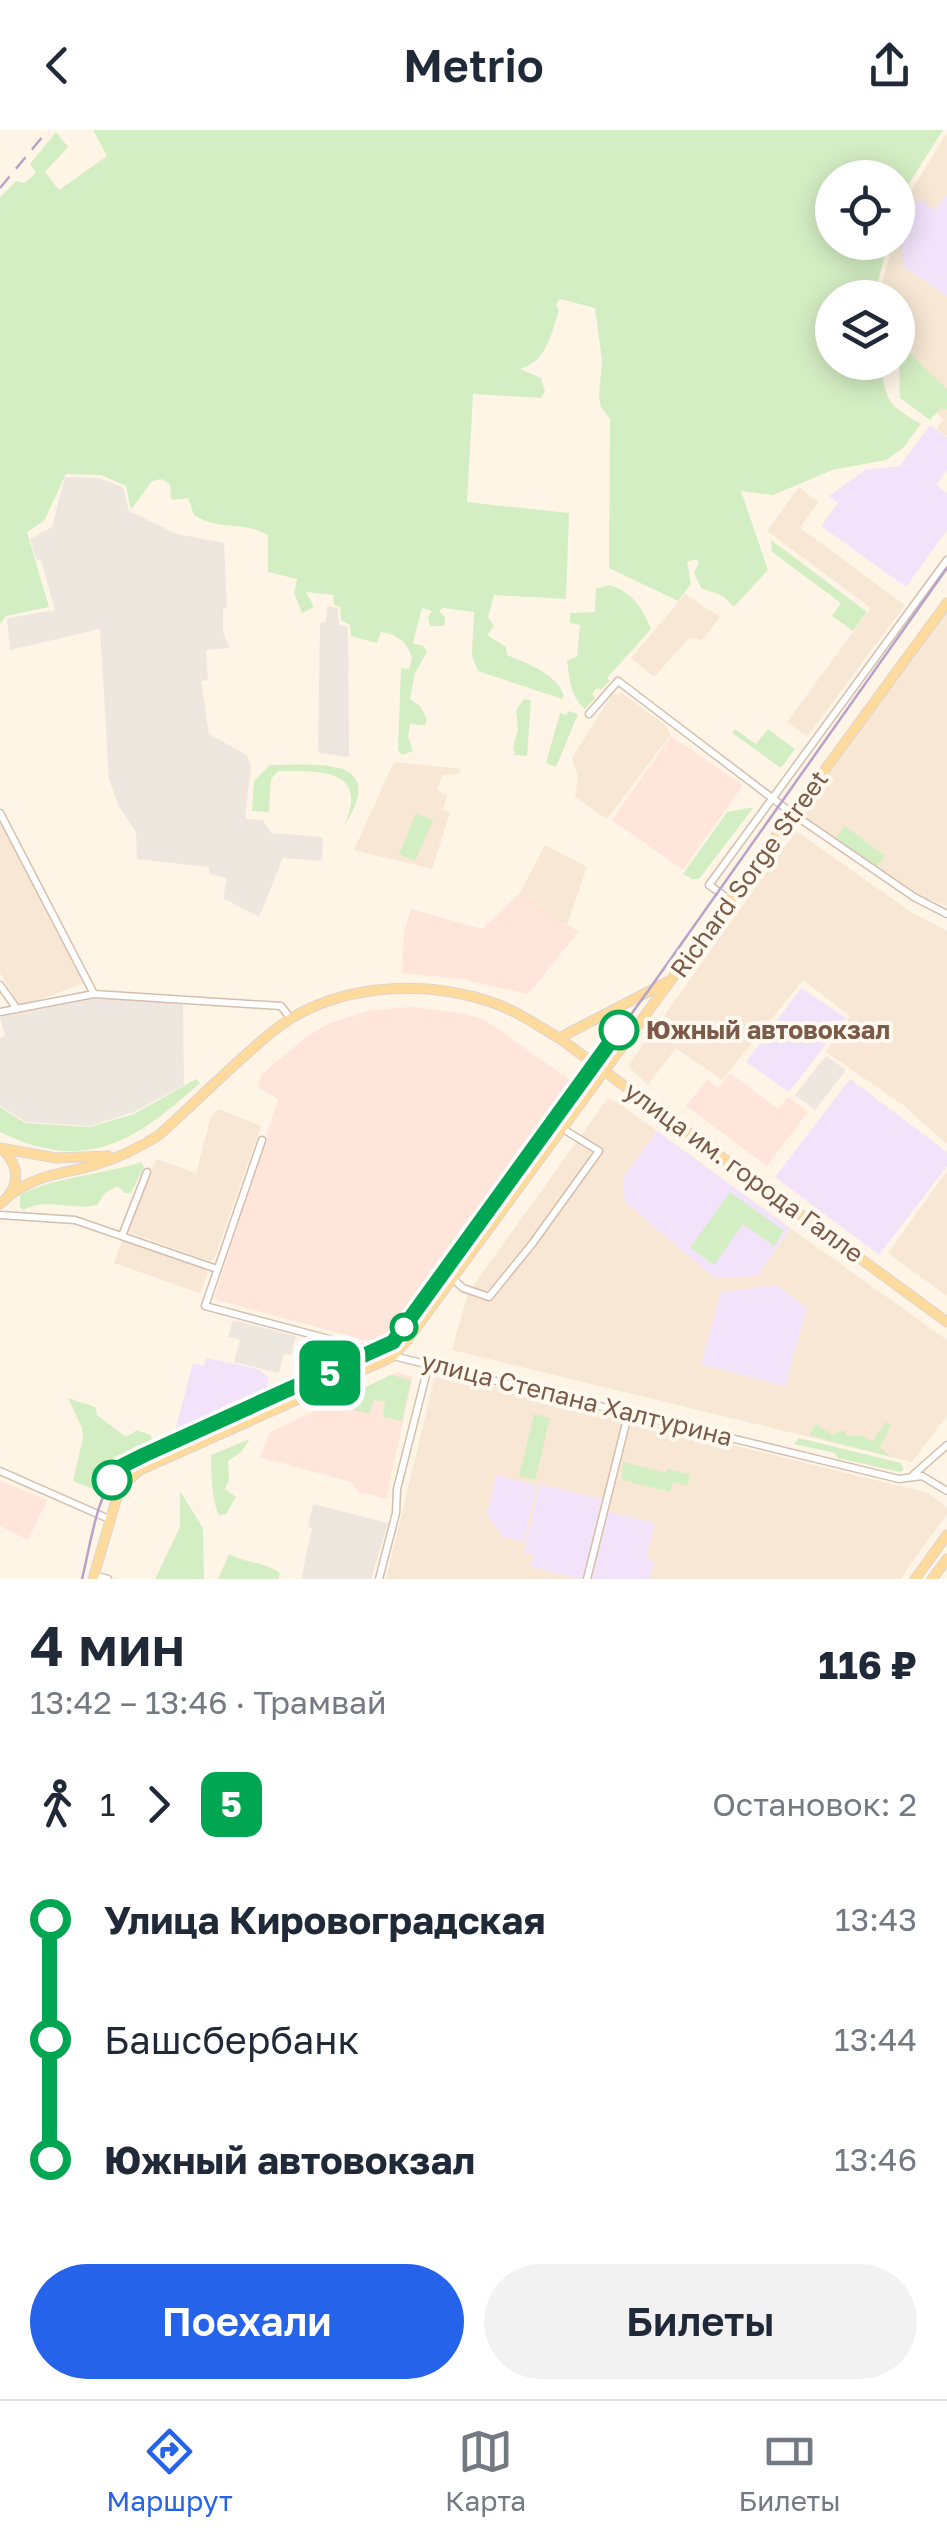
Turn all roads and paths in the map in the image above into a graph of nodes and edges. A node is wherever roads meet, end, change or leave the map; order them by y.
1 (947, 560) edge
2 (947, 602) edge
3 (589, 714) dead end
4 (774, 798) junction
5 (0, 813) edge
6 (793, 814) junction
7 (730, 900) junction
8 (947, 914) edge
9 (672, 980) junction
10 (0, 985) edge
11 (94, 994) junction
12 (18, 1010) junction
13 (0, 1012) edge
14 (291, 1019) junction
15 (559, 1038) junction
16 (606, 1070) junction
17 (563, 1129) junction
18 (262, 1140) dead end
19 (1, 1149) edge
20 (121, 1155) junction
21 (147, 1172) dead end
22 (9, 1196) junction
23 (0, 1204) edge
24 (0, 1215) edge
25 (21, 1216) junction
26 (122, 1236) junction
27 (217, 1269) junction
28 (453, 1279) junction
29 (947, 1322) edge
30 (393, 1356) junction
31 (430, 1363) junction
32 (629, 1411) junction
33 (947, 1444) edge
34 (0, 1471) edge
35 (912, 1476) junction
36 (947, 1491) edge
37 (109, 1518) junction
38 (947, 1535) edge
39 (947, 1559) edge
40 (94, 1577) edge
41 (108, 1579) edge
42 (379, 1579) edge
43 (588, 1579) edge
44 (915, 1579) edge
45 (932, 1579) edge

1 - 4 street
2 - 6 main road, Richard Sorge Street
3 - 4 street
4 - 6 street
4 - 7 street
5 - 11 street
6 - 7 main road, Richard Sorge Street
6 - 8 street
7 - 9 main road, Richard Sorge Street
9 - 15 main road
9 - 16 main road, Richard Sorge Street
10 - 12 street
11 - 12 street
11 - 14 street
12 - 13 street
14 - 15 main road, улица им. города Галле
14 - 20 main road, улица им. города Галле
15 - 16 main road, улица им. города Галле
16 - 17 main road, Richard Sorge Street
16 - 29 main road, улица им. города Галле
17 - 28 main road, Richard Sorge Street
17 - 28 street
18 - 27 street
19 - 20 main road, улица им. города Галле
19 - 22 main road
20 - 22 main road, улица им. города Галле
21 - 26 street
22 - 23 main road, улица им. города Галле
22 - 25 street
24 - 25 street
25 - 26 street
26 - 27 street
27 - 30 street, улица Степана Халтурина
28 - 30 main road, Richard Sorge Street
30 - 31 street, улица Степана Халтурина
30 - 37 main road, Richard Sorge Street
31 - 32 street, улица Степана Халтурина
31 - 42 street
32 - 35 street, улица Степана Халтурина
32 - 43 street
33 - 35 street
34 - 37 street
35 - 36 street, улица Степана Халтурина
37 - 40 main road, Richard Sorge Street
38 - 44 main road
39 - 45 main road
40 - 41 street

